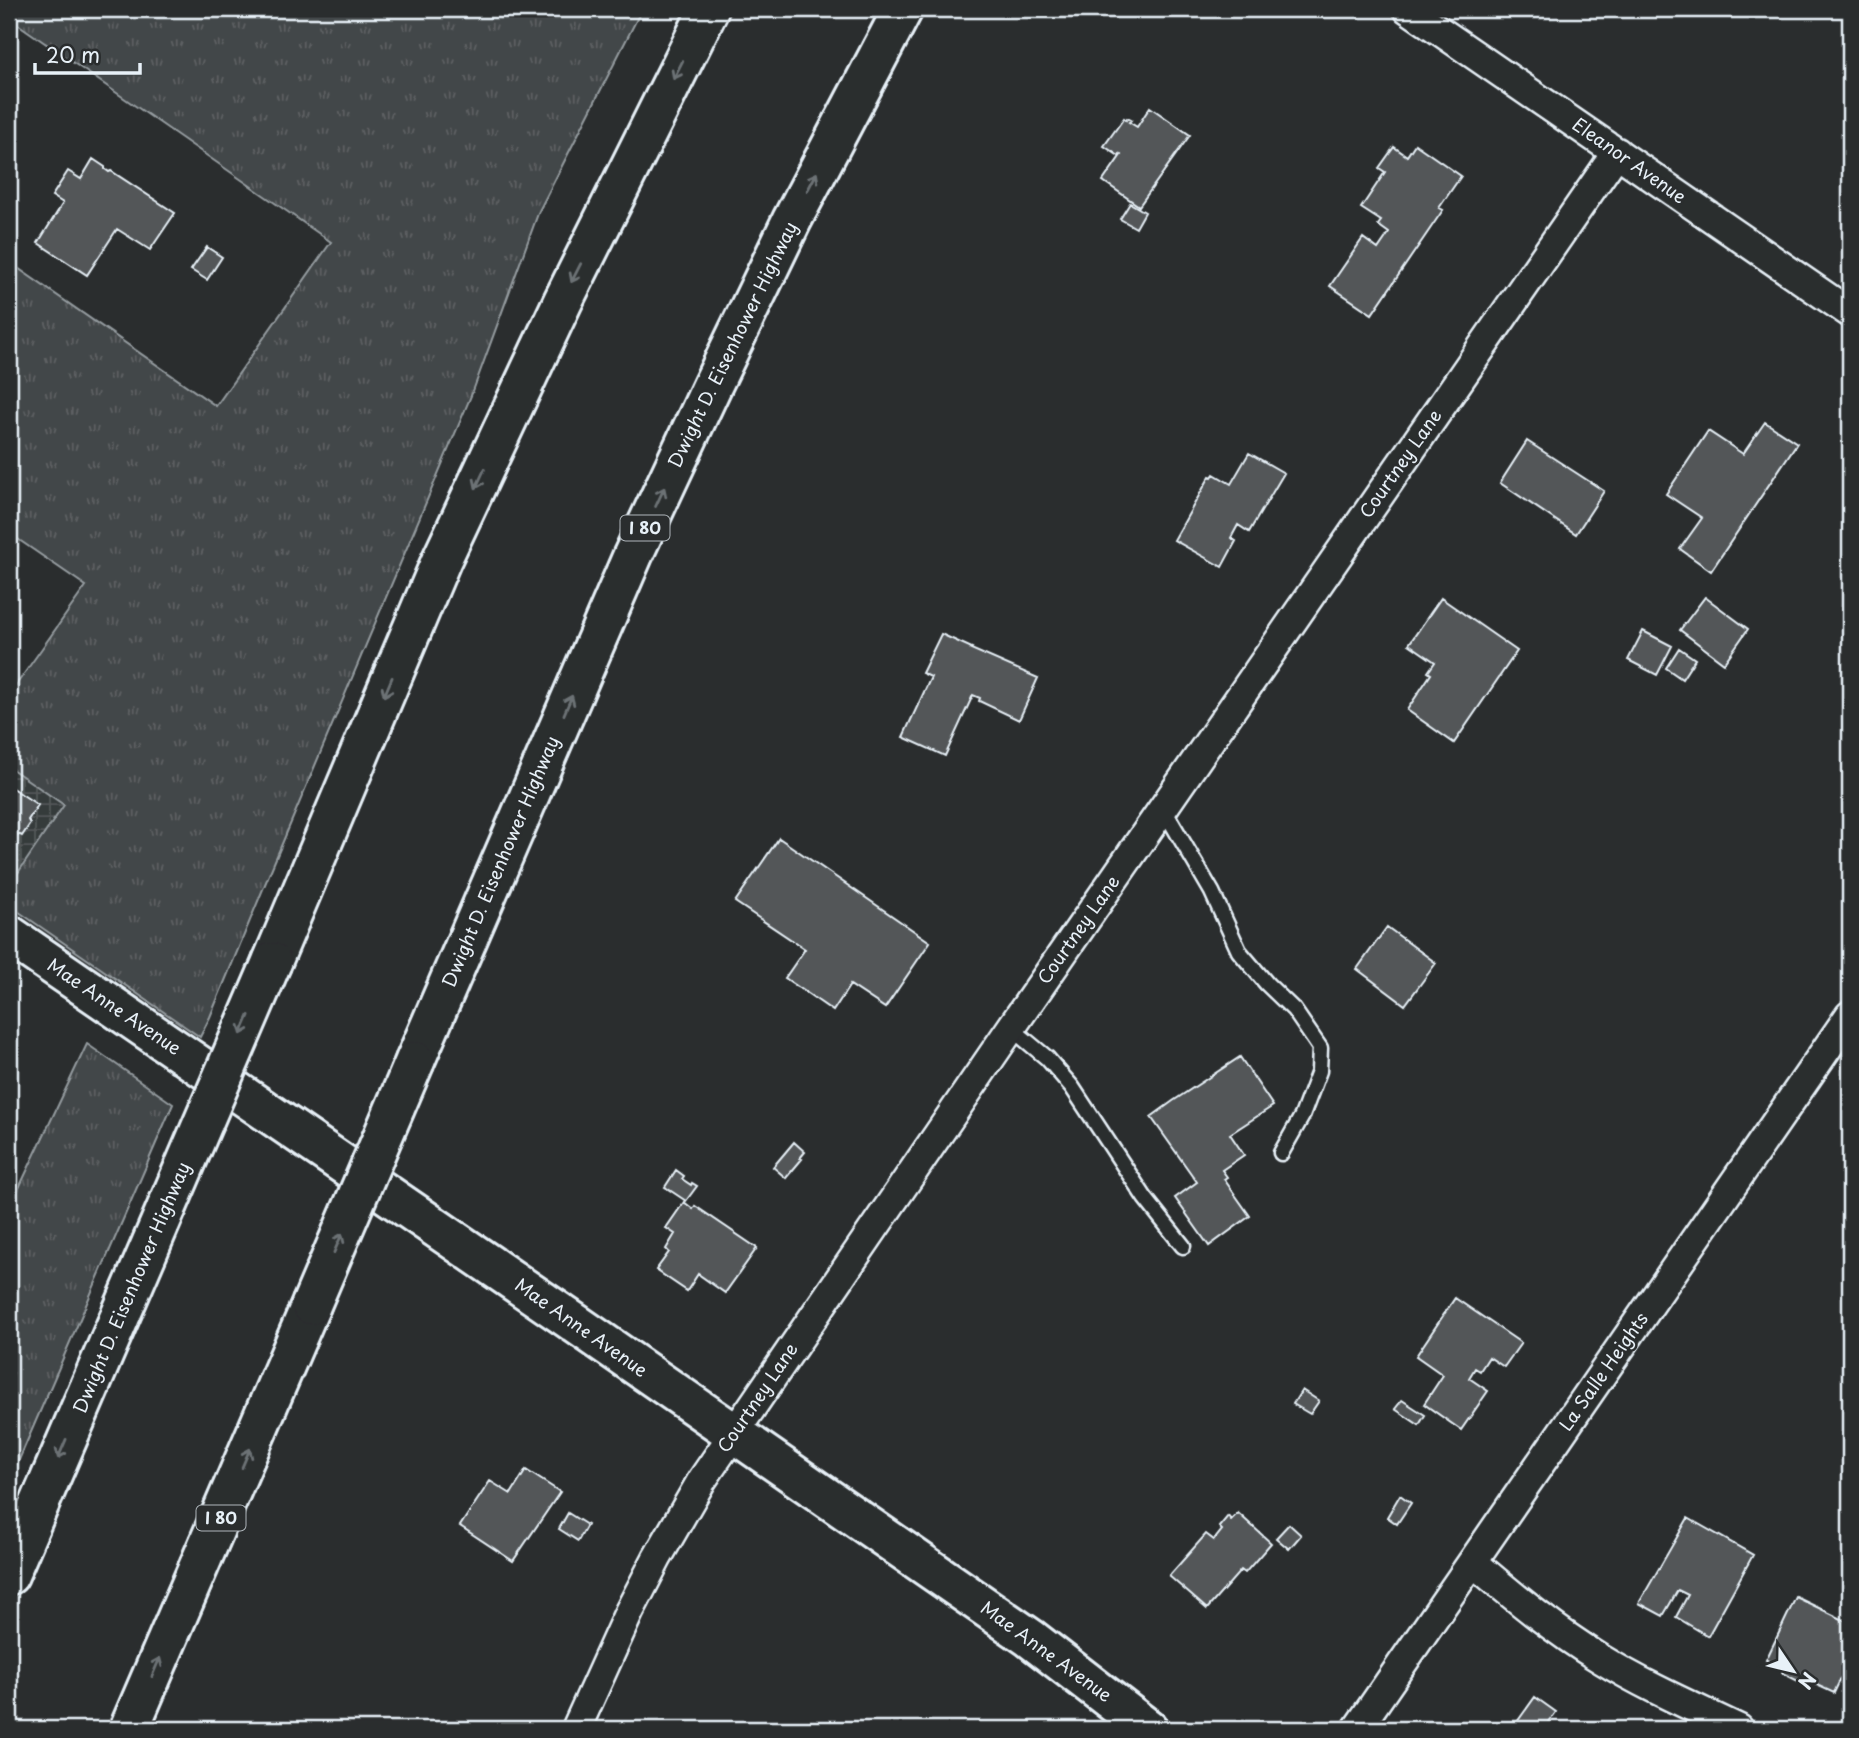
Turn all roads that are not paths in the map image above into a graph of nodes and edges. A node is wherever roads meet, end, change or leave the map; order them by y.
1 (709, 9) edge
2 (903, 9) edge
3 (1408, 9) edge
4 (1617, 152) junction
5 (1850, 313) edge
6 (1163, 808) junction
7 (9, 935) edge
8 (1011, 1028) junction
9 (1847, 1028) edge
10 (1281, 1153) dead end
11 (1183, 1246) dead end
12 (733, 1434) junction
13 (1473, 1562) junction
14 (9, 1575) edge
15 (129, 1729) edge
16 (576, 1729) edge
17 (1148, 1729) edge
18 (1357, 1729) edge
19 (1739, 1729) edge

1 -> 14 main road, Dwight D. Eisenhower Highway, bridge
15 -> 2 main road, Dwight D. Eisenhower Highway / I 80, bridge
3 - 4 street, Eleanor Avenue
4 - 5 street, Eleanor Avenue
4 - 6 street, Courtney Lane
6 - 8 street, Courtney Lane
6 - 10 lane
7 - 12 main road, Mae Anne Avenue
8 - 11 lane
8 - 12 street, Courtney Lane
9 - 13 street, La Salle Heights
12 - 16 street, Courtney Lane
12 - 17 main road, Mae Anne Avenue
13 - 18 street, La Salle Heights
13 - 19 street

